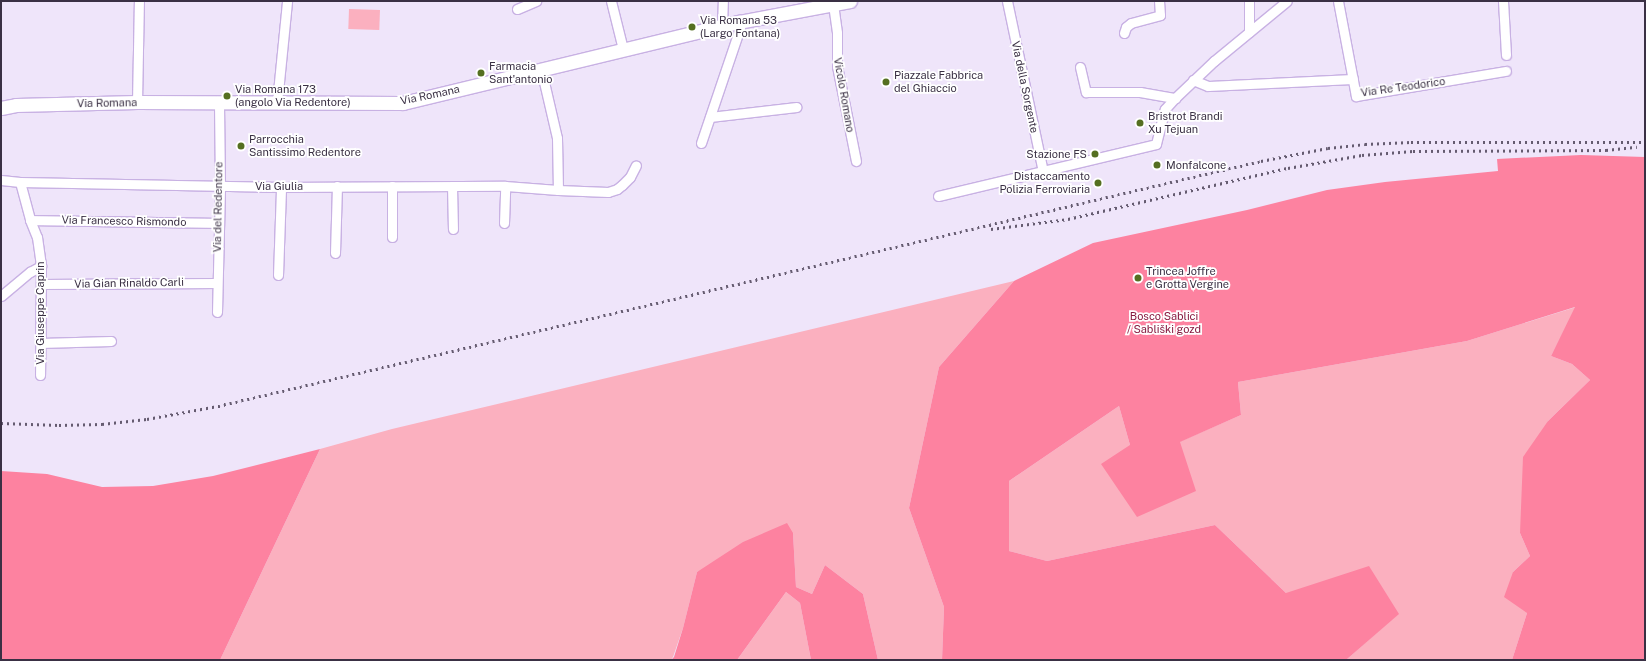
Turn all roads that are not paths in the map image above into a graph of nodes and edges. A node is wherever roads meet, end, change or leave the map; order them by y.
1 (139, 1) edge
2 (287, 1) edge
3 (536, 1) edge
4 (611, 1) edge
5 (723, 1) edge
6 (850, 1) edge
7 (1007, 1) edge
8 (1159, 1) edge
9 (1249, 1) edge
10 (1287, 1) edge
11 (1338, 1) edge
12 (1503, 1) edge
13 (834, 4) junction
14 (517, 9) dead end
15 (739, 22) junction
16 (722, 26) junction
17 (1249, 32) junction
18 (1124, 33) dead end
19 (623, 49) junction
20 (1506, 55) dead end
21 (1080, 67) dead end
22 (541, 69) junction
23 (1506, 71) dead end
24 (1353, 79) junction
25 (1192, 80) junction
26 (1175, 98) junction
27 (137, 102) junction
28 (219, 102) junction
29 (277, 102) junction
30 (796, 107) dead end
31 (1, 108) edge
32 (710, 117) junction
33 (701, 143) dead end
34 (856, 161) dead end
35 (636, 165) dead end
36 (1043, 172) junction
37 (1, 180) edge
38 (20, 182) junction
39 (220, 186) junction
40 (337, 186) junction
41 (392, 186) junction
42 (452, 186) junction
43 (505, 186) junction
44 (281, 187) junction
45 (558, 190) junction
46 (938, 196) dead end
47 (30, 220) junction
48 (504, 222) dead end
49 (218, 223) junction
50 (453, 229) dead end
51 (392, 237) dead end
52 (335, 253) dead end
53 (41, 266) junction
54 (278, 275) dead end
55 (217, 283) junction
56 (42, 284) junction
57 (1, 296) edge
58 (217, 312) dead end
59 (111, 341) dead end
60 (40, 342) junction
61 (40, 375) dead end

1 - 27 street
2 - 29 street
3 - 14 street
4 - 19 street
5 - 16 street
6 - 13 street, Via Romana
7 - 36 street, Via della Sorgente
8 - 18 street
9 - 17 street
10 - 17 street
11 - 24 street
12 - 20 street
13 - 15 street, Via Romana
13 - 34 street, Vicolo Romano
15 - 16 street, Via Romana
15 - 32 street
16 - 19 street, Via Romana
17 - 25 street
19 - 22 street, Via Romana
21 - 26 street
22 - 29 street, Via Romana
22 - 45 street
23 - 24 street, Via Re Teodorico
24 - 25 street, Via Re Teodorico
25 - 26 street
26 - 36 street
27 - 28 street, Via Romana
27 - 31 street, Via Romana
28 - 29 street, Via Romana
28 - 39 street, Via del Redentore
30 - 32 street
32 - 33 street
35 - 45 street, Via Giulia
36 - 46 street
37 - 38 street, Via Giulia
38 - 39 street, Via Giulia
38 - 47 street, Via Giuseppe Caprin
39 - 44 street, Via Giulia
39 - 49 street, Via del Redentore
40 - 41 street, Via Giulia
40 - 44 street, Via Giulia
40 - 52 street
41 - 42 street, Via Giulia
41 - 51 street
42 - 43 street, Via Giulia
42 - 50 street
43 - 45 street, Via Giulia
43 - 48 street
44 - 54 street
47 - 49 street, Via Francesco Rismondo
47 - 53 street, Via Giuseppe Caprin
49 - 55 street, Via del Redentore
53 - 56 street, Via Giuseppe Caprin
53 - 57 street
55 - 56 street, Via Gian Rinaldo Carli
55 - 58 street, Via del Redentore
56 - 60 street, Via Giuseppe Caprin
59 - 60 street
60 - 61 street, Via Giuseppe Caprin

